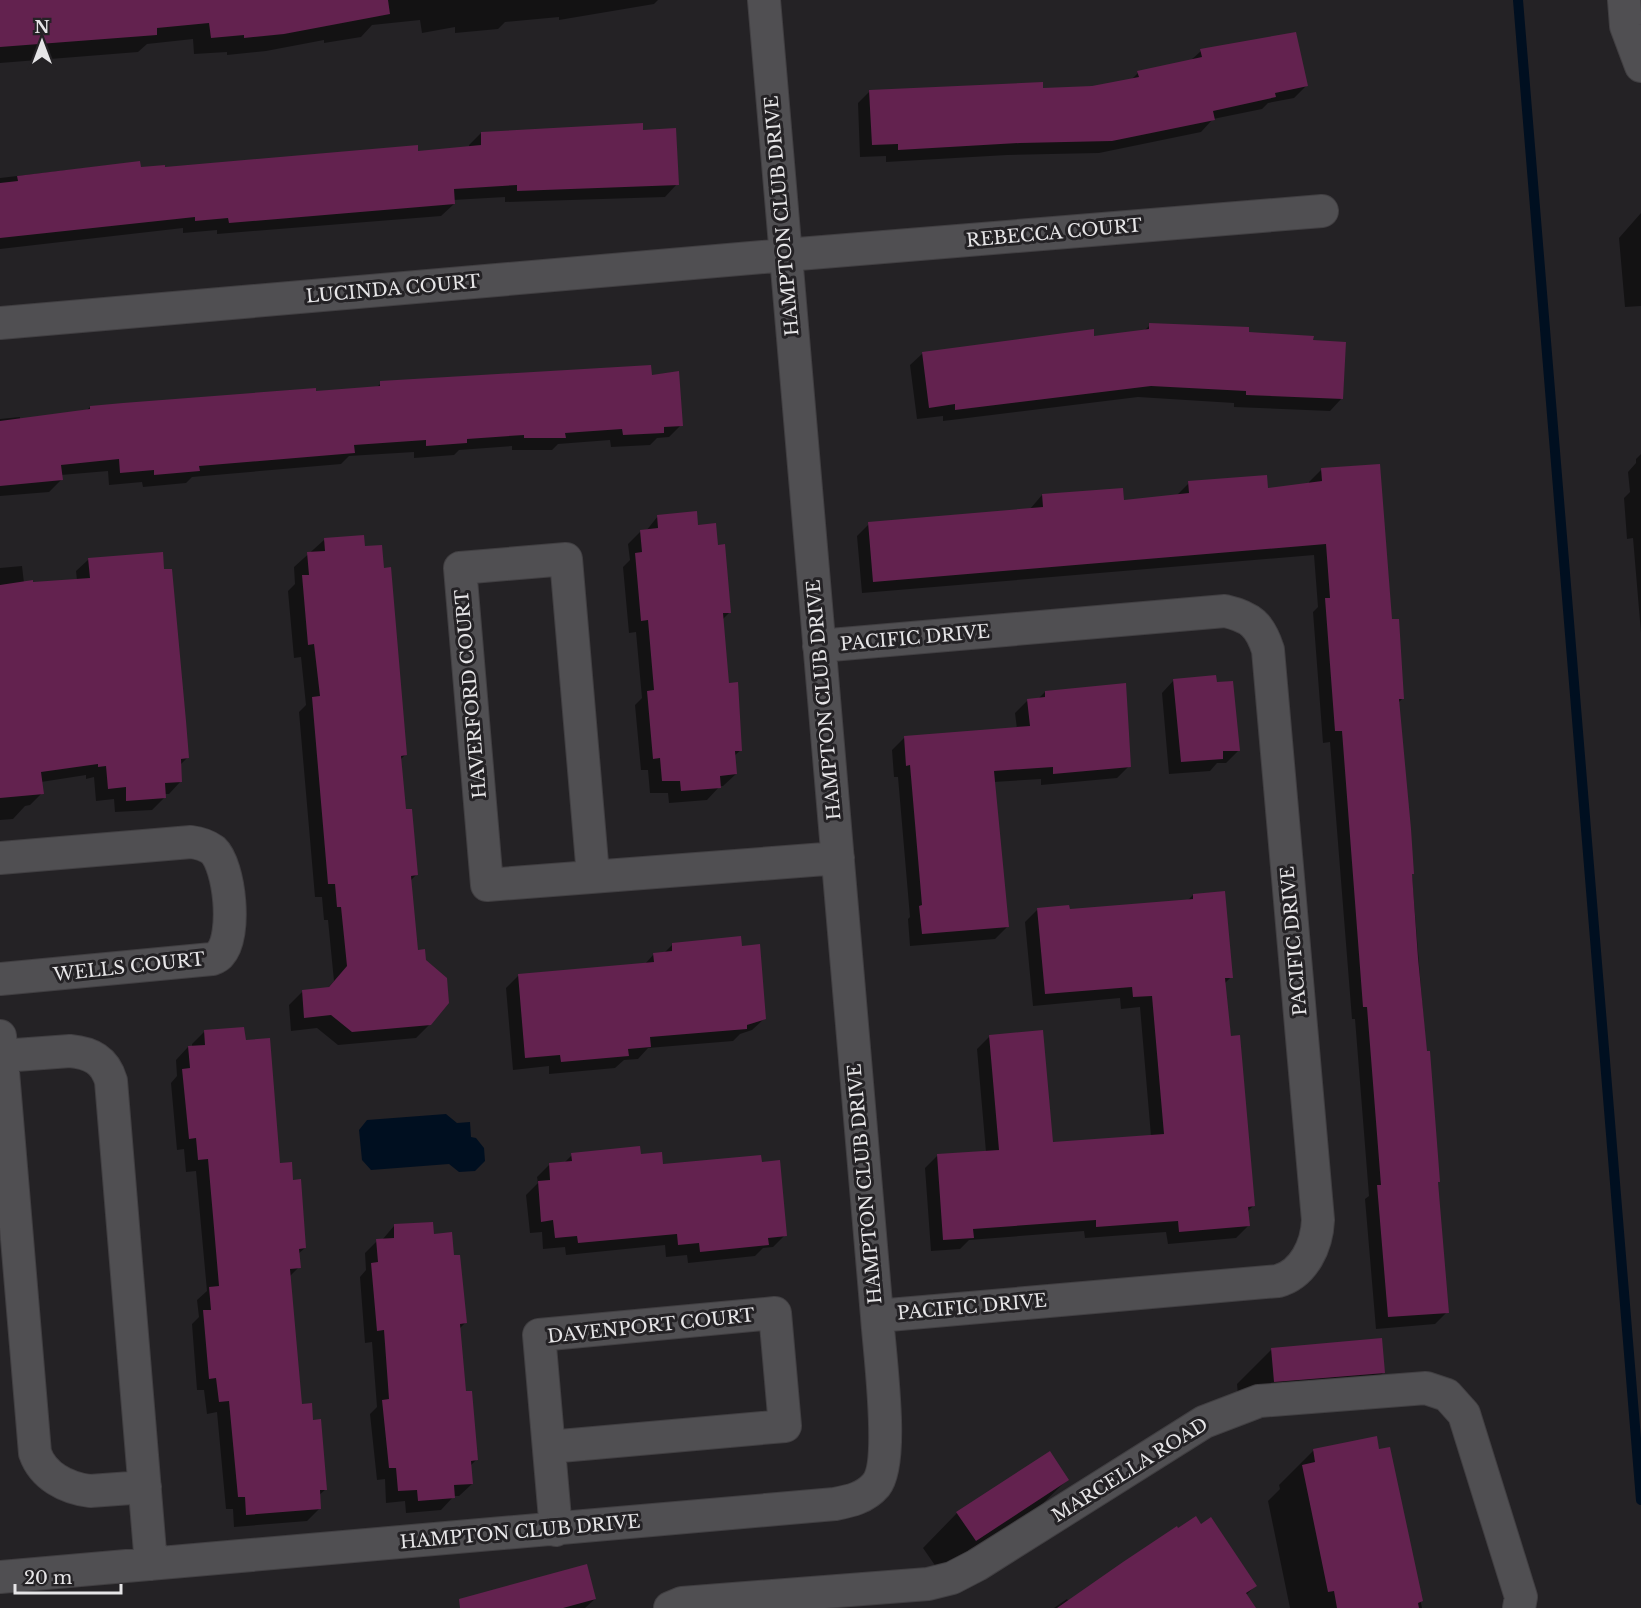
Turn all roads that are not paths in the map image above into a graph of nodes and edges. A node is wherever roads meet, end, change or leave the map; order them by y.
1 (764, 0) edge
2 (1624, 0) edge
3 (1641, 66) edge
4 (1322, 212) dead end
5 (786, 255) junction
6 (0, 323) edge
7 (819, 646) junction
8 (0, 858) edge
9 (838, 858) junction
10 (593, 875) junction
11 (0, 979) edge
12 (1, 1046) edge
13 (877, 1316) junction
14 (549, 1447) junction
15 (145, 1487) junction
16 (556, 1530) junction
17 (151, 1564) junction
18 (0, 1577) edge
19 (670, 1608) edge
20 (1519, 1608) edge

1 - 5 street, HAMPTON CLUB DRIVE
2 - 3 street
4 - 5 street, REBECCA COURT
5 - 6 street, LUCINDA COURT
5 - 7 street, HAMPTON CLUB DRIVE
7 - 9 street, HAMPTON CLUB DRIVE
7 - 13 street, PACIFIC DRIVE
8 - 11 street, WELLS COURT
9 - 10 street, HAVERFORD COURT
9 - 13 street, HAMPTON CLUB DRIVE
10 - 10 street, HAVERFORD COURT
12 - 15 street
12 - 15 street
13 - 16 street, HAMPTON CLUB DRIVE
14 - 14 street, DAVENPORT COURT
14 - 16 street, DAVENPORT COURT
15 - 17 street
16 - 17 street, HAMPTON CLUB DRIVE
17 - 18 street, HAMPTON CLUB DRIVE
19 - 20 street, MARCELLA ROAD

